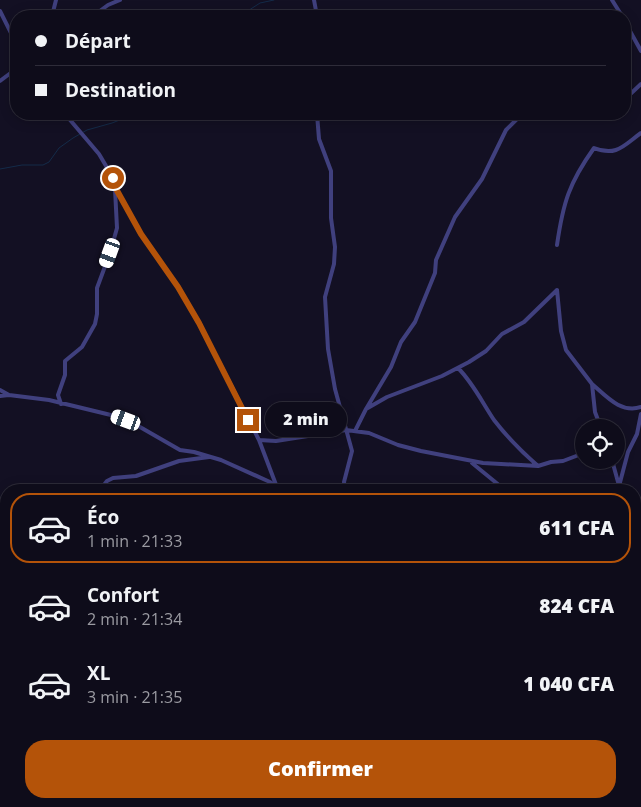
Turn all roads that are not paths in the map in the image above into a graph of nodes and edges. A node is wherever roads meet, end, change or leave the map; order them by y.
1 (120, 0) edge
2 (101, 10) edge
3 (0, 11) edge
4 (10, 31) edge
5 (631, 33) edge
6 (641, 51) edge
7 (641, 84) edge
8 (631, 93) edge
9 (70, 120) edge
10 (317, 120) edge
11 (516, 120) edge
12 (641, 133) edge
13 (115, 187) junction
14 (557, 244) dead end
15 (458, 368) junction
16 (592, 384) junction
17 (0, 390) edge
18 (8, 395) junction
19 (0, 396) edge
20 (61, 404) junction
21 (641, 407) edge
22 (366, 409) junction
23 (641, 414) edge
24 (598, 419) edge
25 (346, 430) junction
26 (355, 431) junction
27 (259, 440) junction
28 (211, 457) junction
29 (575, 457) edge
30 (469, 462) junction
31 (538, 466) junction
32 (614, 469) edge
33 (105, 484) edge
34 (272, 484) edge
35 (276, 484) edge
36 (344, 484) edge
37 (497, 484) edge
38 (618, 484) edge
39 (618, 484) edge

1 - 2 street
3 - 4 street
5 - 6 street
7 - 8 street
9 - 13 street
10 - 25 street
11 - 22 street
12 - 14 street
13 - 20 street
13 - 27 street
15 - 16 street
15 - 22 street
15 - 31 street
16 - 21 street
16 - 24 street
17 - 18 street
18 - 19 street
18 - 20 street
20 - 28 street
22 - 26 street
23 - 38 street
25 - 26 street
25 - 27 street
25 - 36 street
26 - 30 street
27 - 35 street
28 - 33 street
28 - 34 street
29 - 31 street
30 - 31 street
30 - 37 street
32 - 39 street

